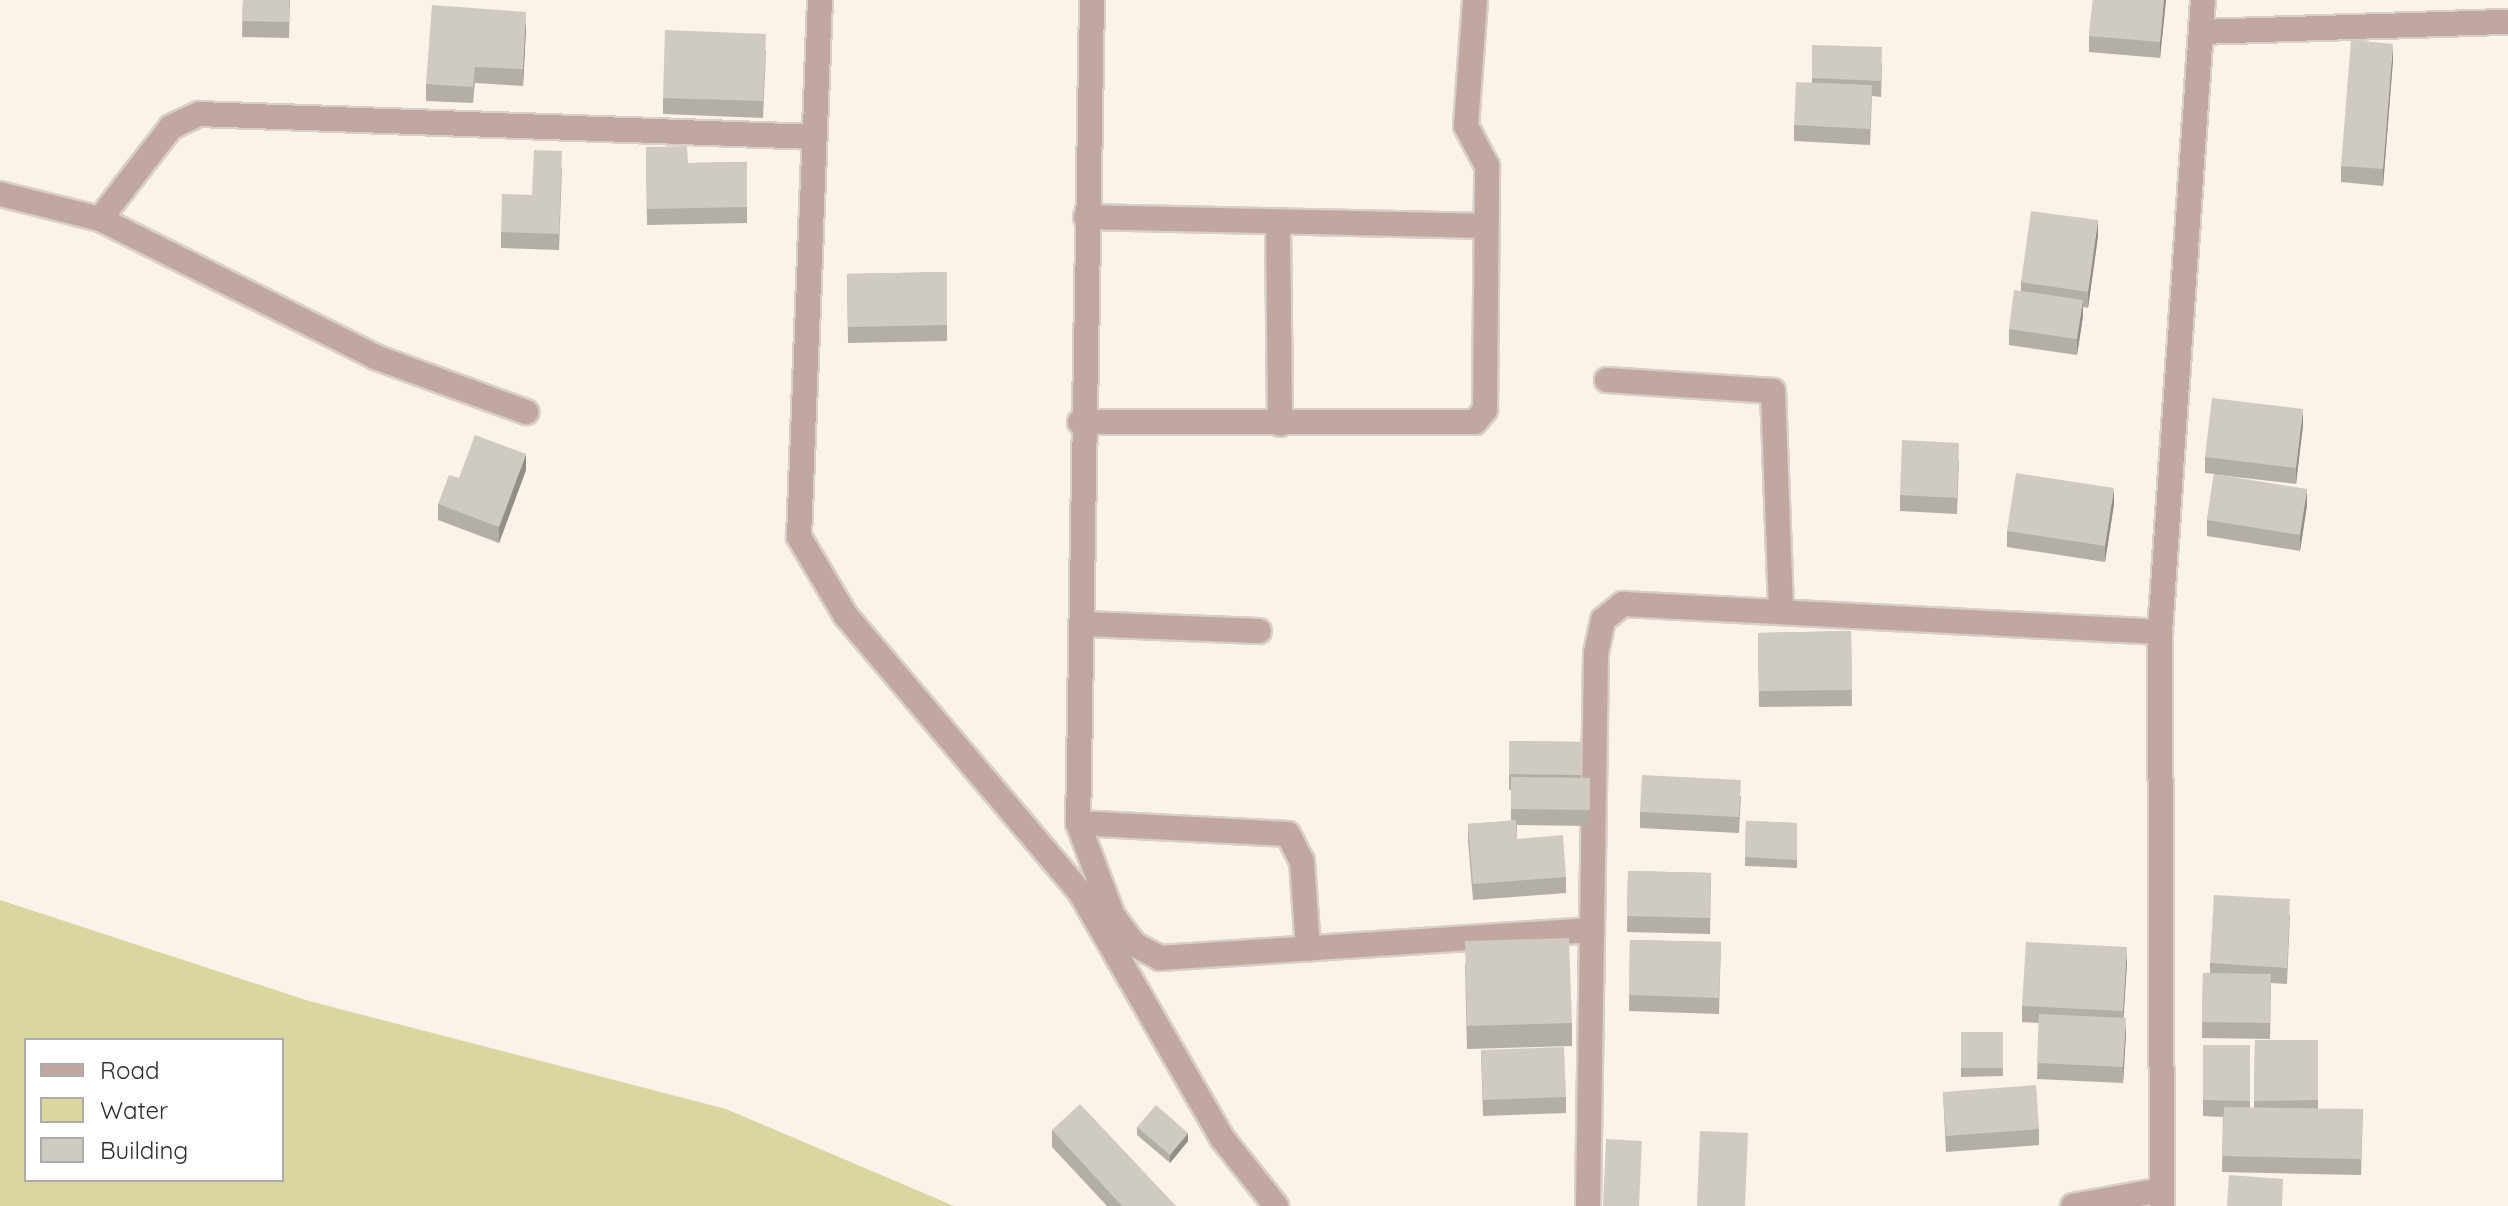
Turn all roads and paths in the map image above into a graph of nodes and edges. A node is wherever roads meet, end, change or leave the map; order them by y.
1 (820, 0) edge
2 (1092, 0) edge
3 (1475, 0) edge
4 (2203, 0) edge
5 (2508, 22) edge
6 (2201, 32) junction
7 (814, 137) junction
8 (0, 194) edge
9 (1086, 217) junction
10 (100, 219) junction
11 (1278, 223) junction
12 (1486, 226) junction
13 (1607, 380) dead end
14 (526, 412) dead end
15 (1080, 422) junction
16 (1280, 424) junction
17 (1781, 610) junction
18 (1084, 624) junction
19 (1259, 631) dead end
20 (2160, 632) junction
21 (1078, 823) junction
22 (1592, 930) junction
23 (1308, 949) junction
24 (2161, 1198) edge
25 (1276, 1206) edge
26 (1588, 1206) edge
27 (2073, 1206) edge

1 - 7 street
2 - 9 street
3 - 12 street
4 - 6 street
5 - 6 street
6 - 20 street
7 - 10 street
7 - 25 street
8 - 10 street
9 - 11 street
9 - 15 street
10 - 14 street
11 - 12 street
11 - 16 street
12 - 16 street
13 - 17 street
15 - 16 street
15 - 18 street
17 - 20 street
17 - 22 street
18 - 19 street
18 - 21 street
20 - 24 street
21 - 23 street
21 - 23 street
22 - 23 street
22 - 26 street
24 - 27 street

